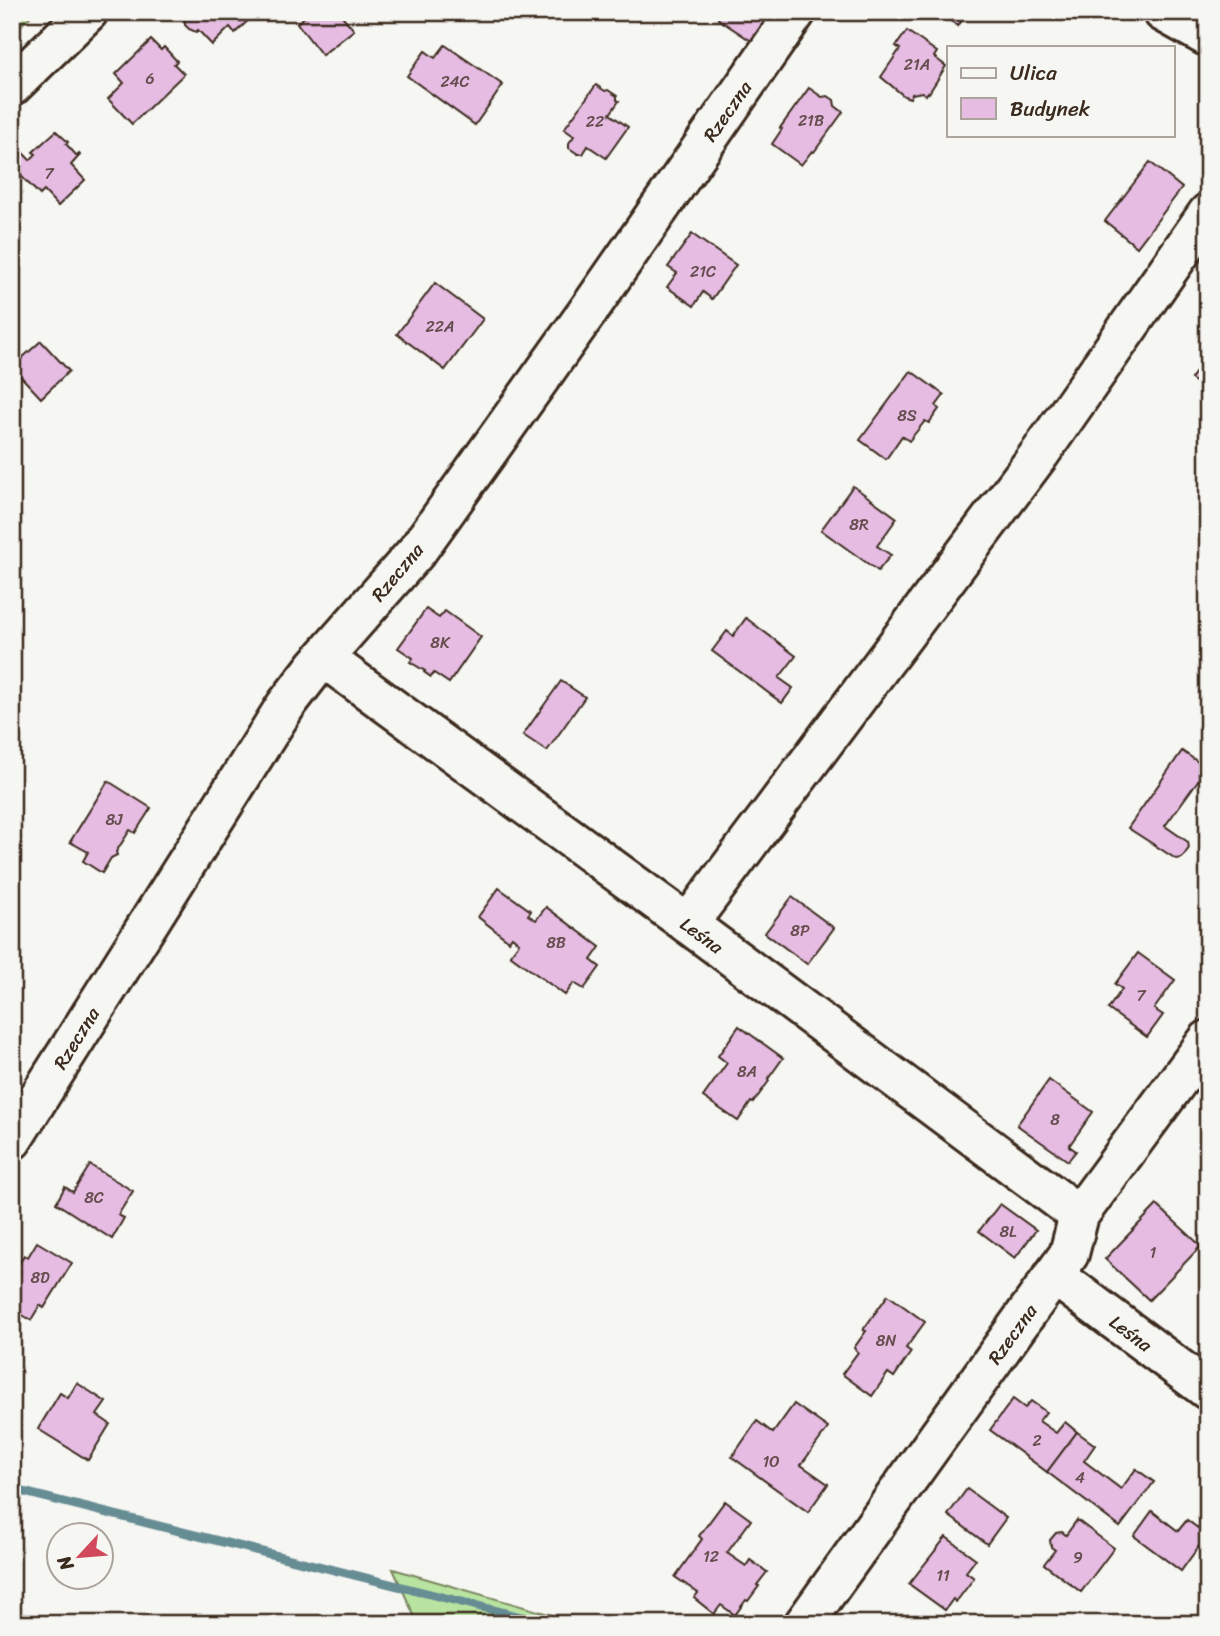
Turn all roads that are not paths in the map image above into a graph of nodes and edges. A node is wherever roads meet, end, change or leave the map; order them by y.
1 (88, 12) edge
2 (796, 12) edge
3 (1163, 12) edge
4 (1208, 36) edge
5 (12, 86) edge
6 (1208, 213) edge
7 (324, 658) junction
8 (688, 924) junction
9 (1208, 1040) edge
10 (12, 1140) edge
11 (1079, 1214) junction
12 (1054, 1275) junction
13 (1208, 1390) edge
14 (804, 1624) edge

1 - 5 street
2 - 7 street, Rzeczna
3 - 4 street
6 - 8 street
7 - 8 street, Leśna
7 - 10 street, Rzeczna
8 - 11 street, Leśna
9 - 11 street, Rzeczna
11 - 12 street, Rzeczna
12 - 13 street, Leśna
12 - 14 street, Rzeczna

